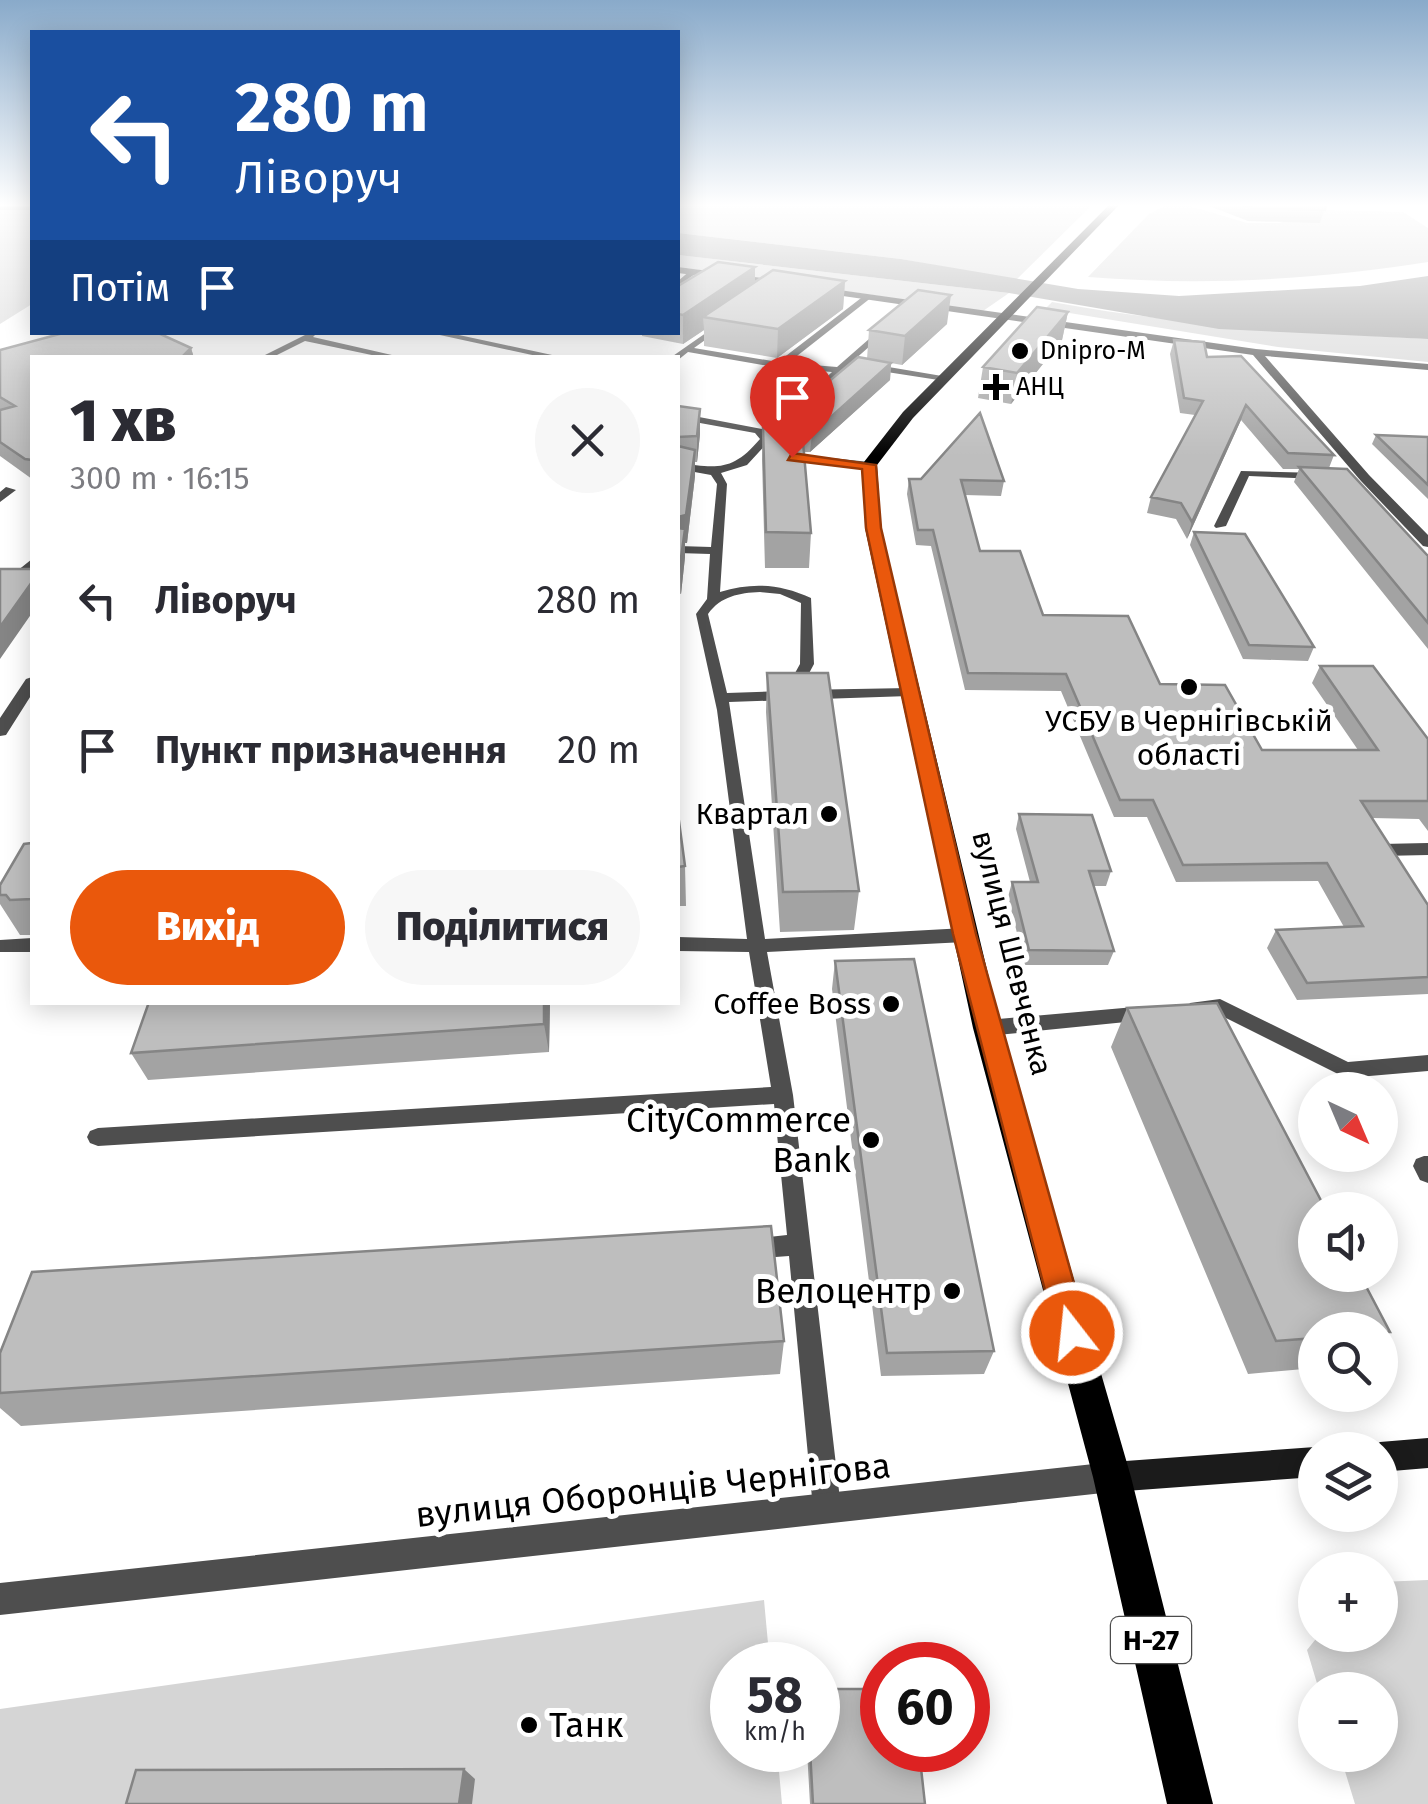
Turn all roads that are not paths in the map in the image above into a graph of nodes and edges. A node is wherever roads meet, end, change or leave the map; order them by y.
1 (773, 288) edge
2 (808, 288) edge
3 (1029, 288) edge
4 (764, 294) edge
5 (868, 297) junction
6 (911, 304) junction
7 (733, 316) edge
8 (1003, 316) junction
9 (310, 335) edge
10 (445, 335) edge
11 (303, 338) junction
12 (686, 349) junction
13 (1256, 352) junction
14 (269, 355) edge
15 (385, 355) edge
16 (547, 355) edge
17 (678, 355) edge
18 (780, 365) junction
19 (843, 367) junction
20 (1428, 367) edge
21 (942, 379) junction
22 (680, 416) edge
23 (790, 416) edge
24 (778, 428) edge
25 (766, 440) junction
26 (754, 453) junction
27 (869, 465) junction
28 (680, 466) edge
29 (715, 472) junction
30 (1330, 477) edge
31 (1348, 478) edge
32 (1365, 478) junction
33 (1220, 526) dead end
34 (1428, 543) edge
35 (680, 550) edge
36 (715, 551) junction
37 (29, 571) edge
38 (0, 574) edge
39 (713, 599) junction
40 (30, 685) edge
41 (909, 692) junction
42 (790, 695) junction
43 (722, 698) junction
44 (0, 731) edge
45 (1382, 850) edge
46 (1428, 850) edge
47 (965, 934) junction
48 (680, 944) edge
49 (30, 945) edge
50 (1, 946) edge
51 (757, 946) junction
52 (988, 1028) junction
53 (1428, 1063) edge
54 (783, 1095) junction
55 (98, 1137) dead end
56 (798, 1246) junction
57 (719, 1250) edge
58 (1428, 1453) edge
59 (1398, 1456) edge
60 (1298, 1463) edge
61 (1112, 1476) junction
62 (827, 1508) junction
63 (0, 1600) edge
64 (1190, 1804) edge

1 - 4 lane
2 - 5 street
3 - 8 main road
5 - 6 street
5 - 18 lane
6 - 8 street
6 - 19 lane
7 - 12 lane
8 - 13 street
8 - 21 main road
9 - 11 lane
10 - 16 lane
11 - 14 lane
11 - 15 lane
12 - 17 lane
12 - 18 lane
13 - 20 street
13 - 32 street
18 - 19 lane
19 - 21 lane
19 - 23 lane
21 - 27 main road
22 - 25 lane
24 - 25 lane
25 - 26 lane
26 - 27 lane
26 - 29 lane
27 - 41 main road, вулиця Шевченка / Н-27
28 - 29 lane
29 - 36 lane
30 - 33 lane
31 - 32 lane
32 - 34 street
35 - 36 lane
36 - 39 lane
37 - 38 street
39 - 42 lane
39 - 43 lane
40 - 44 street
41 - 42 lane
41 - 47 main road, вулиця Шевченка / Н-27
42 - 43 lane
43 - 51 lane
45 - 46 lane
47 - 51 lane
47 - 52 main road, вулиця Шевченка / Н-27
48 - 51 lane
49 - 50 lane
51 - 54 lane
52 - 53 lane
52 - 61 main road, вулиця Шевченка / Н-27
54 - 55 lane
54 - 56 lane
56 - 57 lane
56 - 62 lane
58 - 59 main road
60 - 61 main road, вулиця Оборонців Чернігова
61 - 62 street, вулиця Оборонців Чернігова
61 - 64 main road, вулиця Шевченка / Н-27
62 - 63 street, вулиця Оборонців Чернігова

